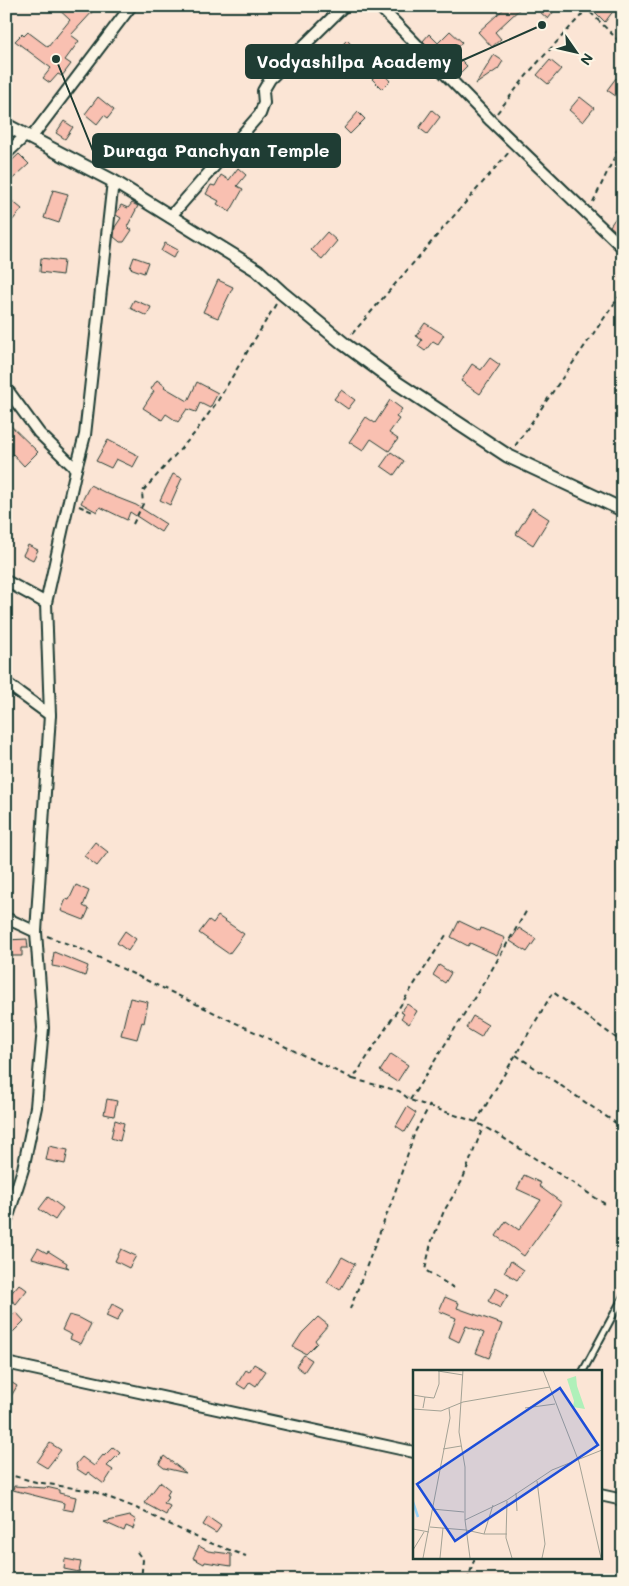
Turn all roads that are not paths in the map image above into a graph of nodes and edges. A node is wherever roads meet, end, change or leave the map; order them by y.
1 (131, 6) edge
2 (344, 6) edge
3 (379, 6) edge
4 (6, 125) edge
5 (29, 137) junction
6 (6, 154) edge
7 (113, 181) junction
8 (170, 217) junction
9 (623, 248) edge
10 (6, 388) edge
11 (76, 469) junction
12 (623, 510) edge
13 (6, 581) edge
14 (46, 604) junction
15 (6, 683) edge
16 (50, 715) junction
17 (6, 918) edge
18 (36, 932) junction
19 (6, 1223) edge
20 (623, 1297) edge
21 (6, 1363) edge
22 (583, 1370) edge
23 (413, 1452) edge
24 (602, 1495) edge
25 (623, 1500) edge

1 - 5 street
2 - 8 street
3 - 9 street
4 - 5 street
5 - 6 street
5 - 7 street
7 - 8 street
7 - 11 street
8 - 12 street
10 - 11 street
11 - 14 street
13 - 14 street
14 - 16 street
15 - 16 street
16 - 18 street
17 - 18 street
18 - 19 street
20 - 22 lane
21 - 23 street
24 - 25 street

